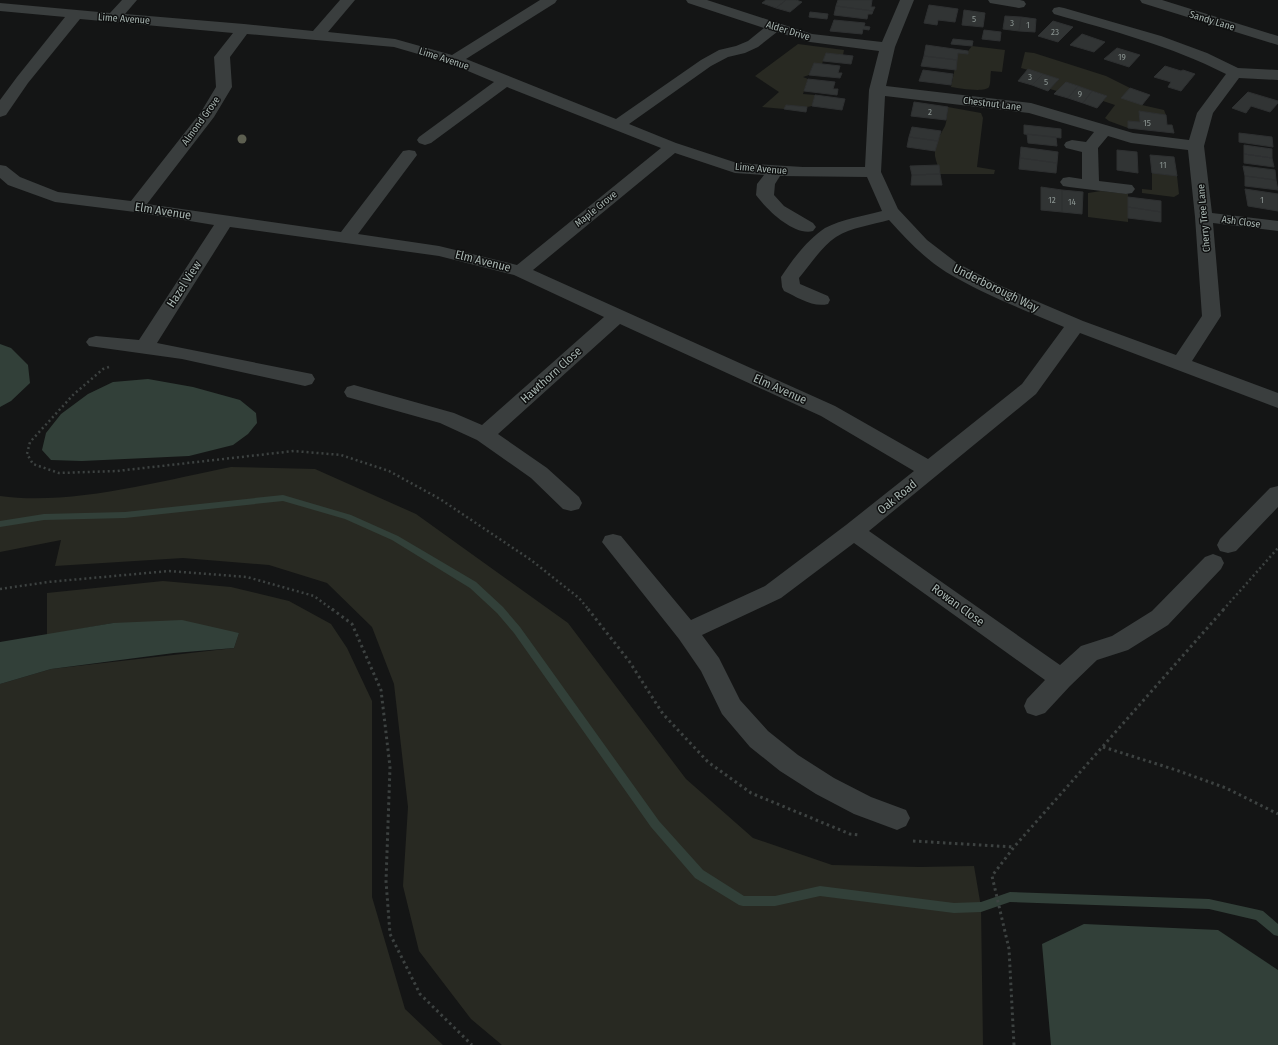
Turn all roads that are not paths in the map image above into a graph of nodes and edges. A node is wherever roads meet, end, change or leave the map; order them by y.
1 (130, 0) edge
2 (348, 0) edge
3 (550, 0) edge
4 (693, 0) edge
5 (907, 0) edge
6 (995, 0) edge
7 (1155, 1) edge
8 (1019, 4) dead end
9 (0, 7) edge
10 (1059, 11) dead end
11 (75, 15) junction
12 (113, 18) junction
13 (775, 27) junction
14 (244, 28) junction
15 (318, 35) junction
16 (1278, 41) edge
17 (887, 47) junction
18 (454, 60) junction
19 (1235, 73) junction
20 (1278, 75) edge
21 (505, 81) junction
22 (877, 90) junction
23 (0, 112) edge
24 (617, 125) junction
25 (1104, 130) junction
26 (424, 140) dead end
27 (1196, 146) junction
28 (672, 147) junction
29 (1073, 152) dead end
30 (1091, 154) junction
31 (410, 155) dead end
32 (0, 170) edge
33 (775, 170) junction
34 (873, 172) junction
35 (1069, 182) dead end
36 (1091, 184) junction
37 (1126, 189) dead end
38 (135, 207) junction
39 (893, 214) junction
40 (1204, 217) junction
41 (225, 221) junction
42 (1278, 226) edge
43 (807, 227) dead end
44 (346, 238) junction
45 (520, 271) junction
46 (822, 300) dead end
47 (618, 315) junction
48 (1076, 325) junction
49 (96, 342) dead end
50 (144, 347) junction
51 (1180, 364) junction
52 (305, 379) dead end
53 (354, 392) dead end
54 (1278, 401) edge
55 (484, 435) junction
56 (930, 470) junction
57 (1278, 494) edge
58 (571, 503) dead end
59 (854, 531) junction
60 (613, 542) dead end
61 (1228, 545) dead end
62 (1213, 563) dead end
63 (687, 632) junction
64 (1061, 679) junction
65 (1036, 706) dead end
66 (897, 818) dead end

1 - 12 street
2 - 15 street
3 - 18 street
4 - 13 street, Alder Drive
5 - 17 street, Underborough Way
6 - 8 street
7 - 16 street, Sandy Lane
9 - 11 street, Lime Avenue
10 - 19 street
11 - 12 street, Lime Avenue
11 - 23 street
12 - 14 street, Lime Avenue
13 - 17 street, Alder Drive
13 - 24 street
14 - 15 street, Lime Avenue
14 - 38 street, Almond Grove
15 - 18 street, Lime Avenue
17 - 22 street, Underborough Way
18 - 21 street, Lime Avenue
19 - 20 street
19 - 27 street, Cherry Tree Lane
21 - 24 street, Lime Avenue
21 - 26 street
22 - 25 street, Chestnut Lane
22 - 34 street, Underborough Way
24 - 28 street, Lime Avenue
25 - 27 street, Chestnut Lane
25 - 30 street
27 - 40 street, Cherry Tree Lane
28 - 33 street, Lime Avenue
28 - 45 street, Maple Grove
29 - 30 street
30 - 36 street
31 - 44 street
32 - 38 street, Elm Avenue
33 - 34 street, Lime Avenue
33 - 43 street
34 - 39 street, Underborough Way
35 - 36 street
36 - 37 street
38 - 41 street, Elm Avenue
39 - 46 street
39 - 48 street, Underborough Way
40 - 42 street, Ash Close
40 - 51 street, Cherry Tree Lane
41 - 44 street, Elm Avenue
41 - 50 street, Hazel View
44 - 45 street, Elm Avenue
45 - 47 street, Elm Avenue
47 - 55 street, Hawthorn Close
47 - 56 street, Elm Avenue
48 - 51 street, Underborough Way
48 - 56 street, Oak Road
49 - 50 street
50 - 52 street
51 - 54 street, Underborough Way
53 - 55 street
55 - 58 street
56 - 59 street, Oak Road
57 - 61 street
59 - 63 street, Oak Road
59 - 64 street, Rowan Close
60 - 63 street
62 - 64 street
63 - 66 street
64 - 65 street

